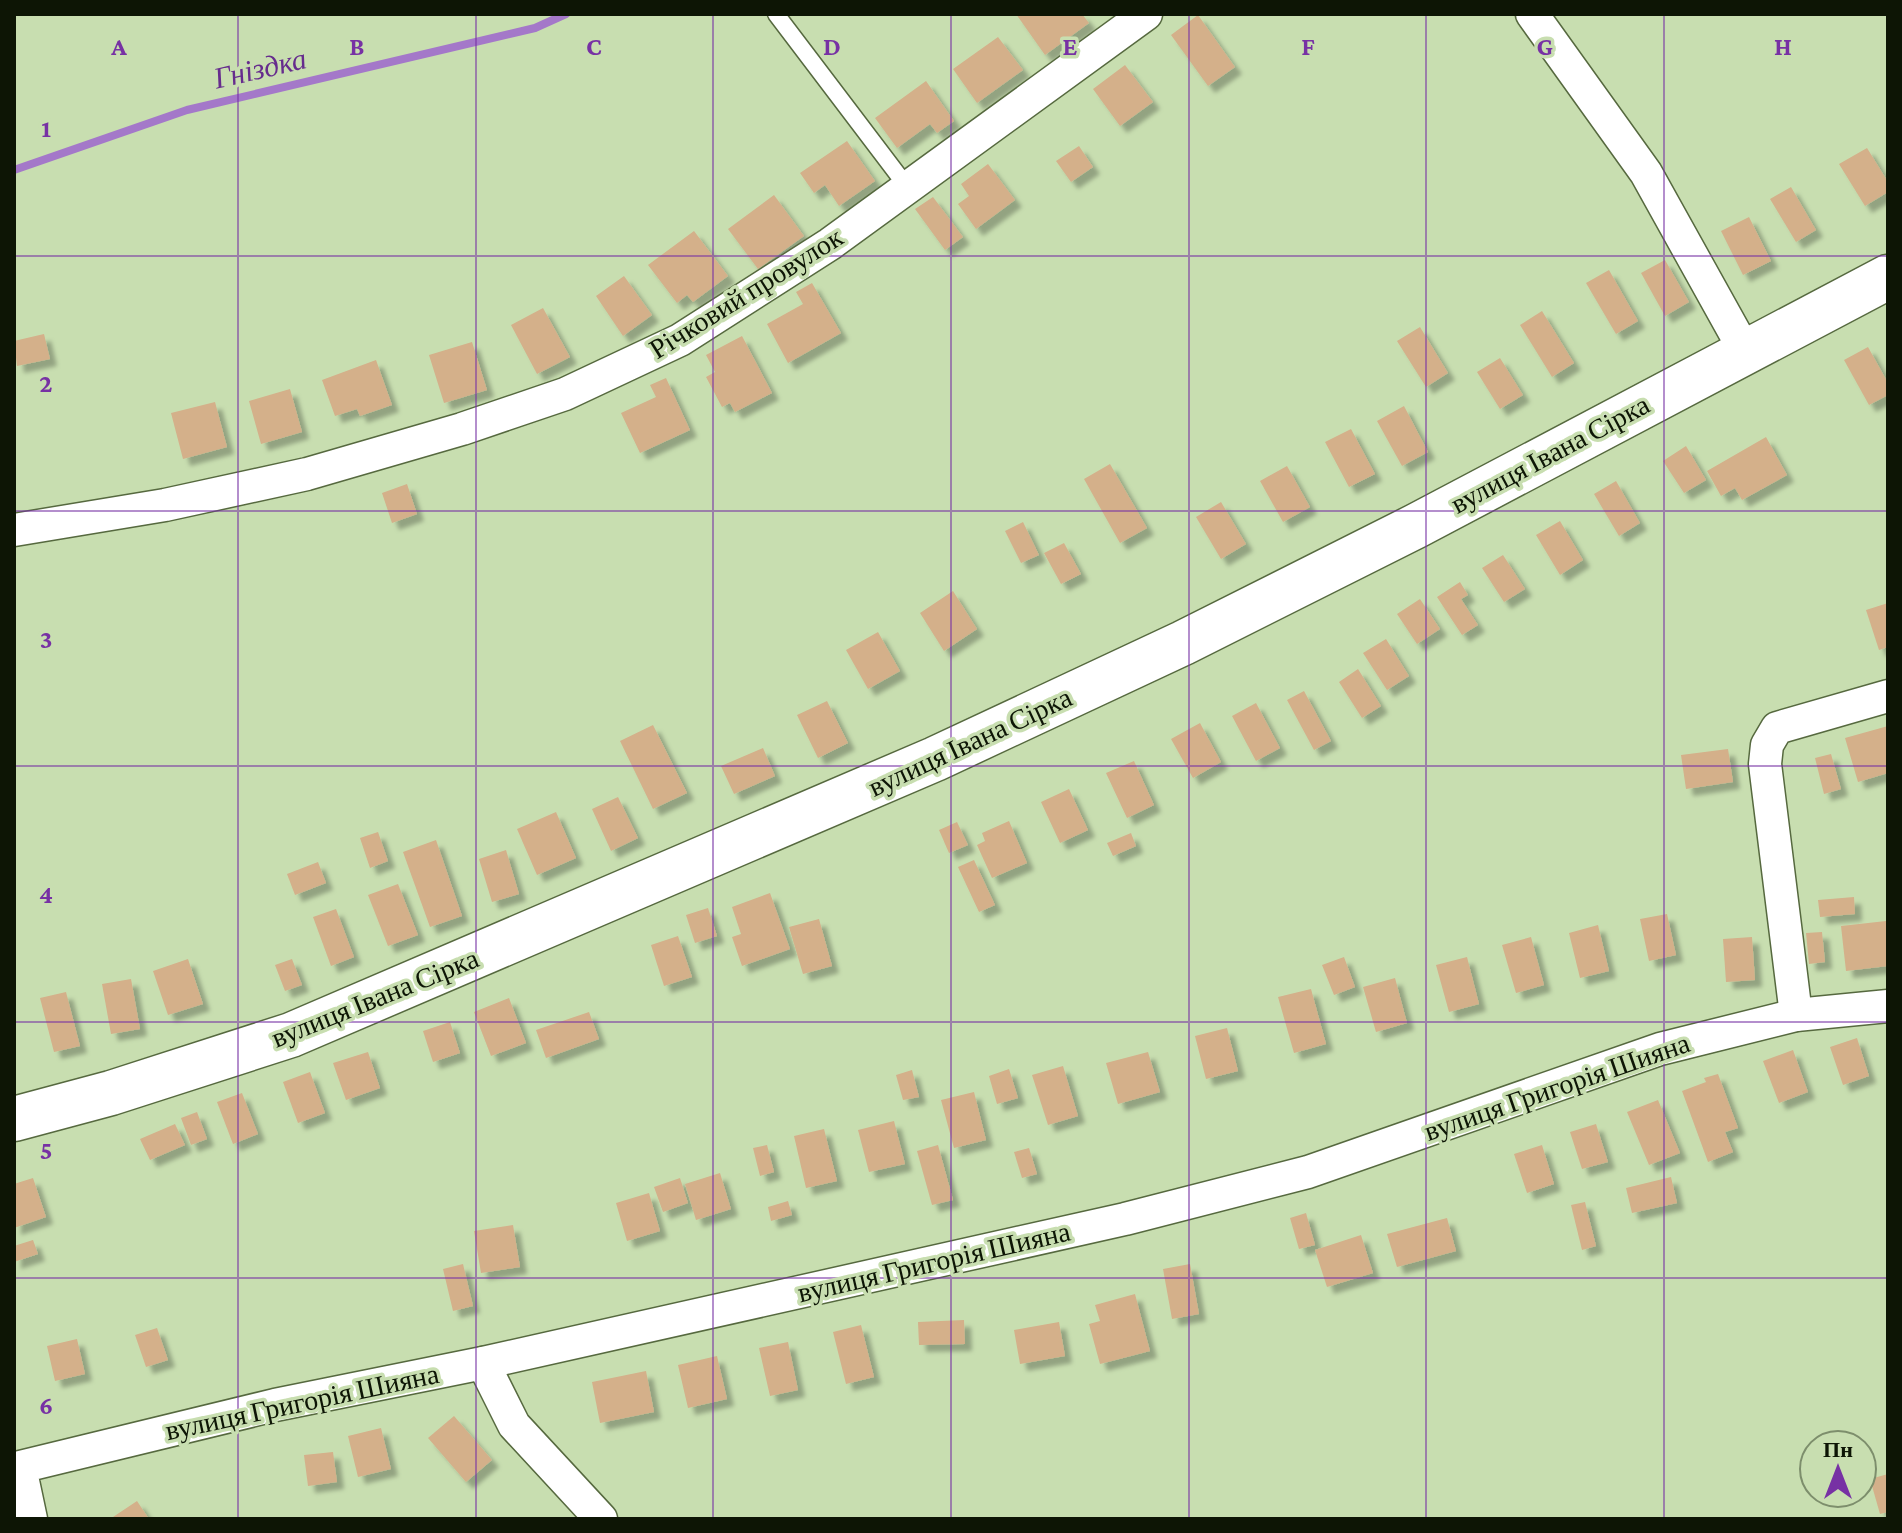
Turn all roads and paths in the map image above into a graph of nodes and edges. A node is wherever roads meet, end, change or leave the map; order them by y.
1 (776, 14) edge
2 (1146, 14) edge
3 (1532, 14) edge
4 (908, 188) junction
5 (1888, 277) edge
6 (1745, 351) junction
7 (14, 530) edge
8 (1888, 696) edge
9 (1888, 1006) edge
10 (1796, 1015) junction
11 (14, 1119) edge
12 (483, 1363) junction
13 (17, 1460) edge
14 (31, 1519) edge
15 (601, 1519) edge

1 - 4 lane
2 - 4 street, Річковий провулок
3 - 6 street
4 - 7 street, Річковий провулок
5 - 6 street, вулиця Івана Сірка
6 - 11 street, вулиця Івана Сірка
8 - 10 street
9 - 10 street, вулиця Григорія Шияна
10 - 12 street, вулиця Григорія Шияна
12 - 13 street, вулиця Григорія Шияна
12 - 15 street
13 - 14 street, вулиця Григорія Шияна

